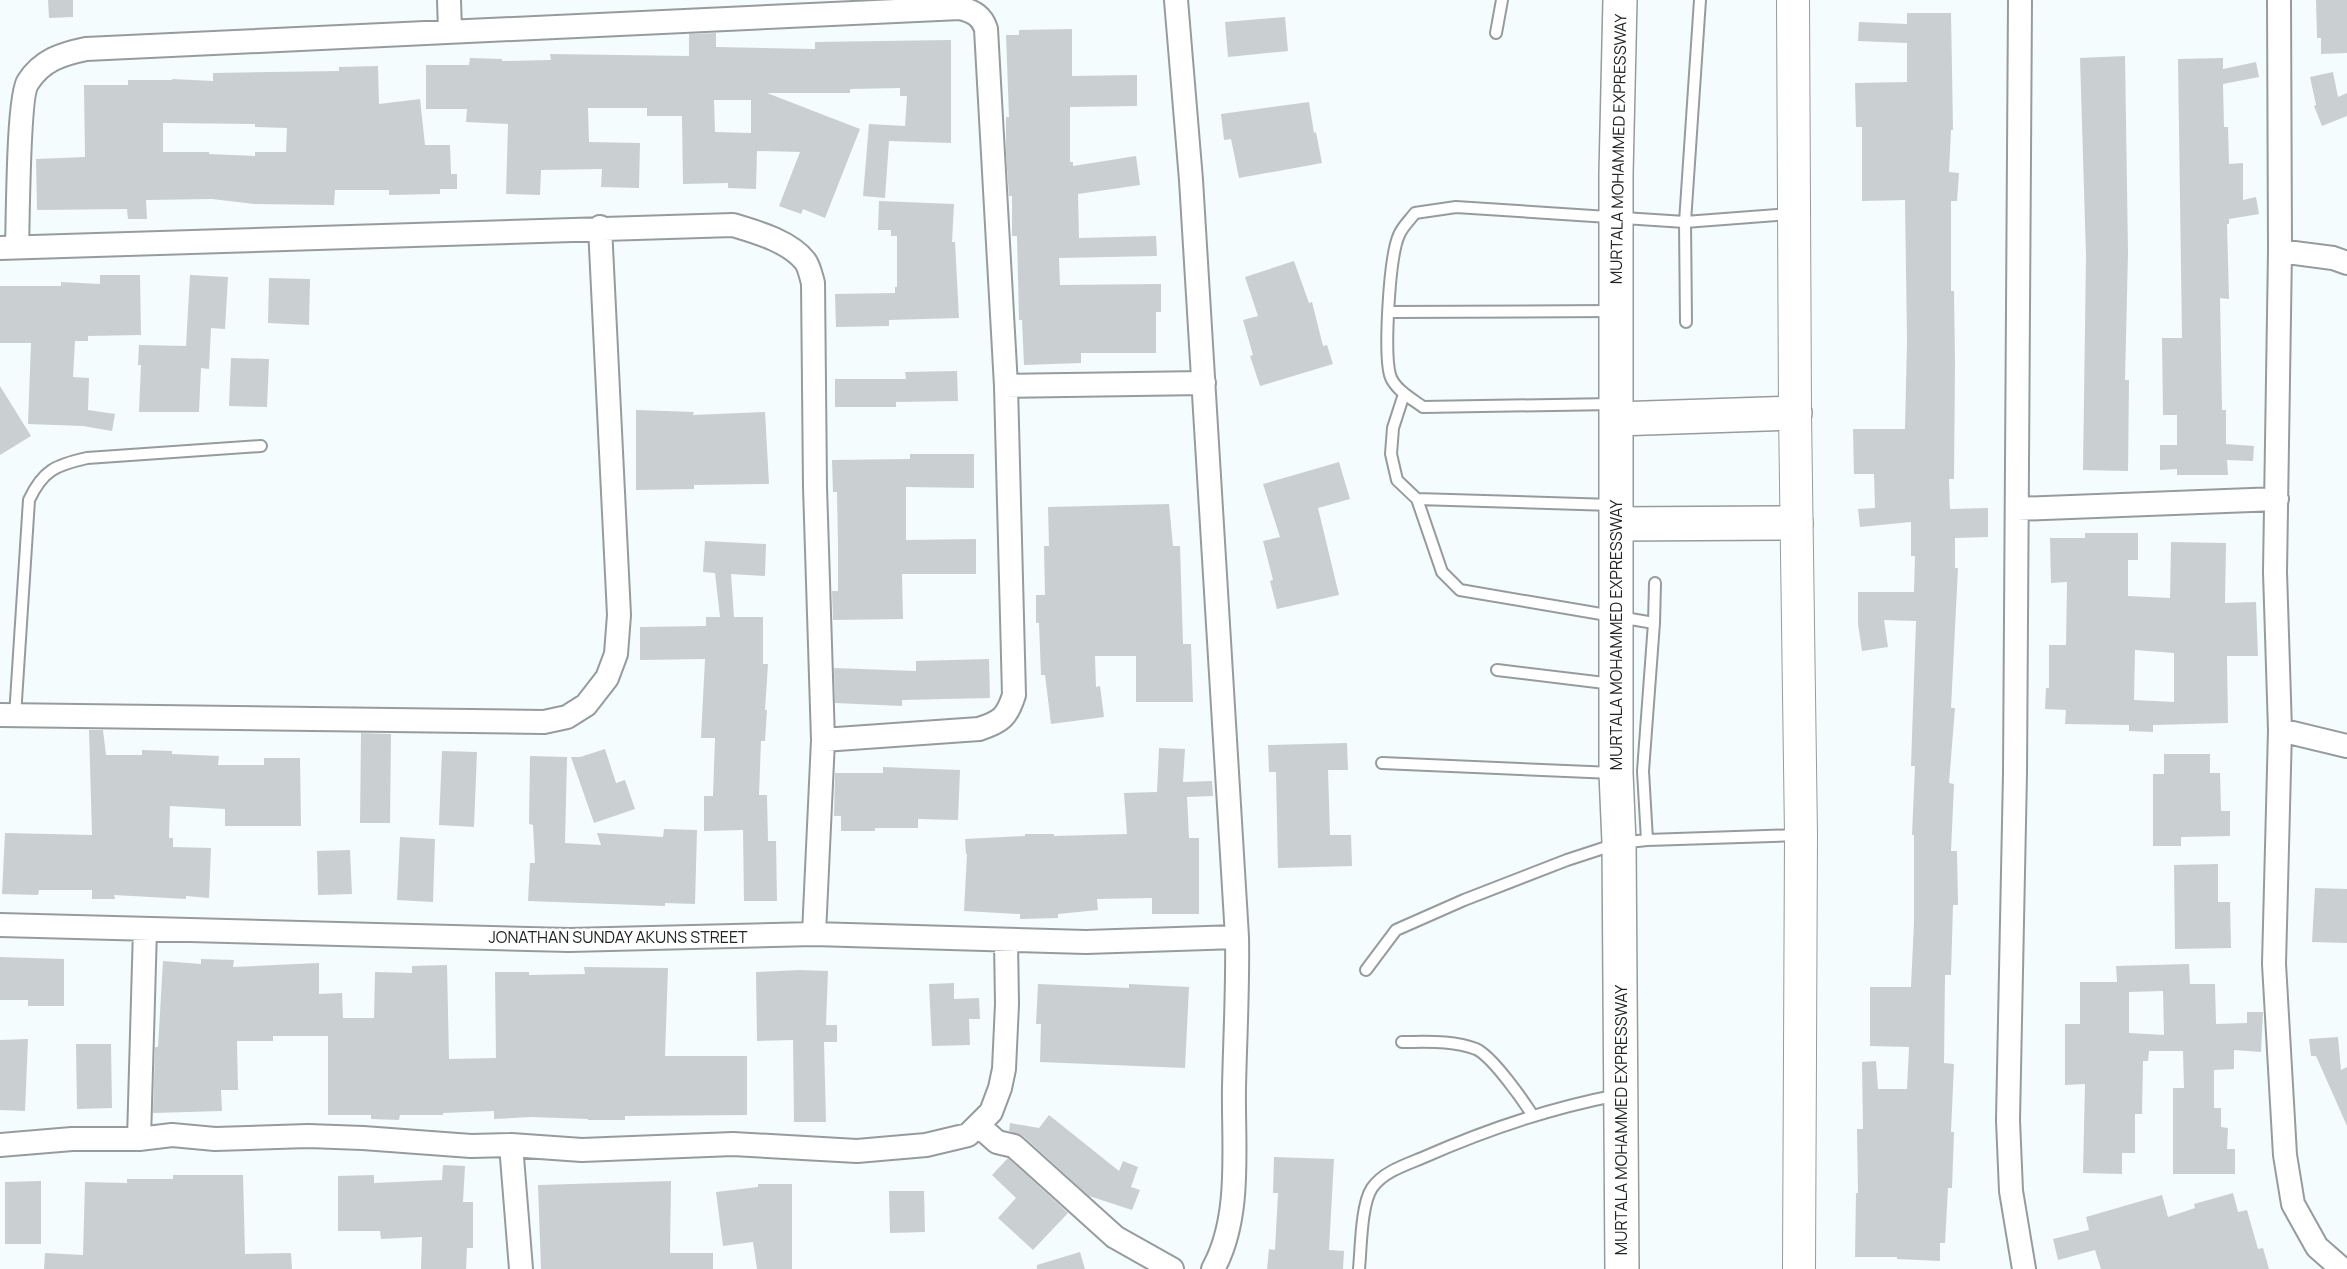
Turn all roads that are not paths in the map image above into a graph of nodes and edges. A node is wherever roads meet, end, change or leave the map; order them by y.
1 (449, 0) edge
2 (984, 0) edge
3 (1176, 0) edge
4 (1502, 0) edge
5 (1620, 0) edge
6 (1700, 0) edge
7 (1793, 0) edge
8 (2020, 0) edge
9 (2279, 0) edge
10 (960, 8) junction
11 (450, 31) junction
12 (1496, 33) dead end
13 (1795, 213) junction
14 (1616, 217) junction
15 (1685, 222) junction
16 (600, 227) junction
17 (8, 247) edge
18 (2280, 252) junction
19 (2347, 263) edge
20 (1616, 311) junction
21 (1389, 312) junction
22 (1686, 322) dead end
23 (1204, 384) junction
24 (1006, 386) junction
25 (1404, 394) junction
26 (1616, 411) junction
27 (1794, 413) junction
28 (261, 446) dead end
29 (1417, 499) junction
30 (2277, 500) junction
31 (2017, 509) junction
32 (1616, 514) junction
33 (1796, 523) junction
34 (1654, 583) dead end
35 (1616, 618) junction
36 (1654, 623) junction
37 (1497, 670) dead end
38 (1616, 684) junction
39 (7, 715) edge
40 (2280, 730) junction
41 (823, 740) junction
42 (2347, 746) edge
43 (1382, 763) dead end
44 (1616, 773) junction
45 (1801, 835) junction
46 (1633, 841) junction
47 (0, 925) edge
48 (144, 929) junction
49 (814, 934) junction
50 (1237, 937) junction
51 (1006, 940) junction
52 (1366, 970) dead end
53 (1402, 1042) dead end
54 (1621, 1094) junction
55 (1533, 1116) junction
56 (978, 1125) junction
57 (139, 1139) junction
58 (0, 1145) edge
59 (512, 1145) junction
60 (521, 1269) edge
61 (1172, 1269) edge
62 (1213, 1269) edge
63 (1359, 1269) edge
64 (1622, 1269) edge
65 (1799, 1269) edge
66 (2024, 1269) edge
67 (2342, 1269) edge

1 - 11 street
2 - 10 street
3 - 23 street
4 - 12 lane
5 - 14 main road, MURTALA MOHAMMED EXPRESSWAY
6 - 15 lane
7 - 13 main road
8 - 31 street
9 - 18 street
10 - 11 street
10 - 24 street
11 - 17 street
13 - 15 lane
13 - 27 main road
14 - 15 lane
14 - 20 main road, MURTALA MOHAMMED EXPRESSWAY
14 - 21 lane
15 - 22 lane
16 - 17 street
16 - 39 street
16 - 41 street
18 - 19 street
18 - 30 street
20 - 21 lane
20 - 26 main road, MURTALA MOHAMMED EXPRESSWAY
21 - 25 lane
23 - 24 street
23 - 50 street
24 - 41 street
25 - 26 lane
25 - 29 lane
26 - 27 main road
26 - 32 main road, MURTALA MOHAMMED EXPRESSWAY
27 - 33 main road
28 - 39 lane
29 - 32 lane
29 - 35 lane
30 - 31 street
30 - 40 street
31 - 66 street
32 - 33 main road
32 - 35 main road, MURTALA MOHAMMED EXPRESSWAY
33 - 45 main road
34 - 36 lane
35 - 36 lane
35 - 38 main road, MURTALA MOHAMMED EXPRESSWAY
36 - 46 lane
37 - 38 lane
38 - 44 main road, MURTALA MOHAMMED EXPRESSWAY
40 - 42 street
40 - 67 street
41 - 49 street
43 - 44 lane
44 - 46 main road, MURTALA MOHAMMED EXPRESSWAY
45 - 46 lane
45 - 65 main road
46 - 52 lane
46 - 54 main road, MURTALA MOHAMMED EXPRESSWAY
47 - 48 street, JONATHAN SUNDAY AKUNS STREET
48 - 49 street, JONATHAN SUNDAY AKUNS STREET
48 - 57 street
49 - 51 street, JONATHAN SUNDAY AKUNS STREET
50 - 51 street, JONATHAN SUNDAY AKUNS STREET
50 - 62 street
51 - 56 street
53 - 55 lane
54 - 55 lane
54 - 64 main road, MURTALA MOHAMMED EXPRESSWAY
55 - 63 lane
56 - 59 street
56 - 61 street
57 - 58 street
57 - 59 street
59 - 60 street

